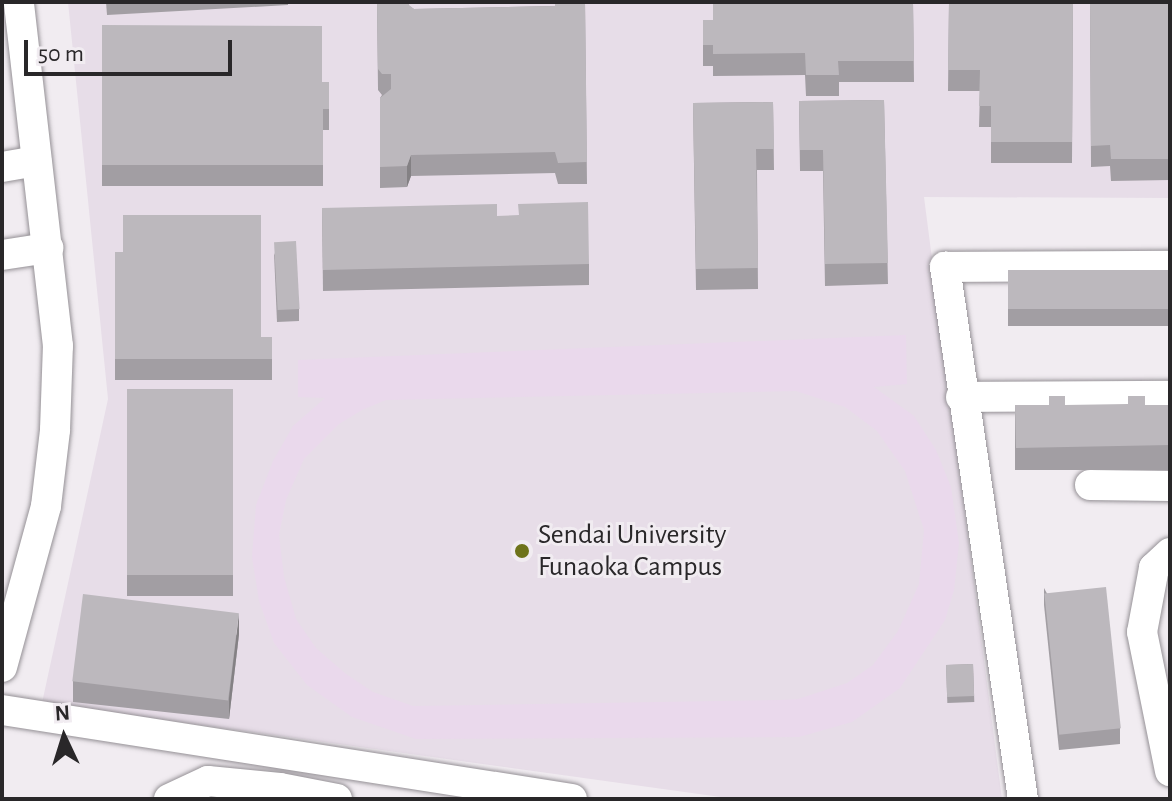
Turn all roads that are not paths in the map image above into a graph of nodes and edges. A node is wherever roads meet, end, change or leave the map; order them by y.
1 (19, 2) edge
2 (36, 161) junction
3 (2, 167) edge
4 (48, 248) junction
5 (2, 255) edge
6 (1170, 266) edge
7 (1170, 396) edge
8 (961, 397) junction
9 (1090, 485) dead end
10 (1170, 486) edge
11 (1170, 553) edge
12 (2, 667) edge
13 (2, 710) edge
14 (1170, 771) edge
15 (169, 799) edge
16 (337, 799) edge
17 (572, 799) edge
18 (1023, 799) edge

1 - 2 street
2 - 3 street
2 - 4 street
4 - 5 street
4 - 12 street
6 - 8 street
7 - 8 street
8 - 18 street
9 - 10 street
11 - 14 street
13 - 17 street
15 - 16 street

